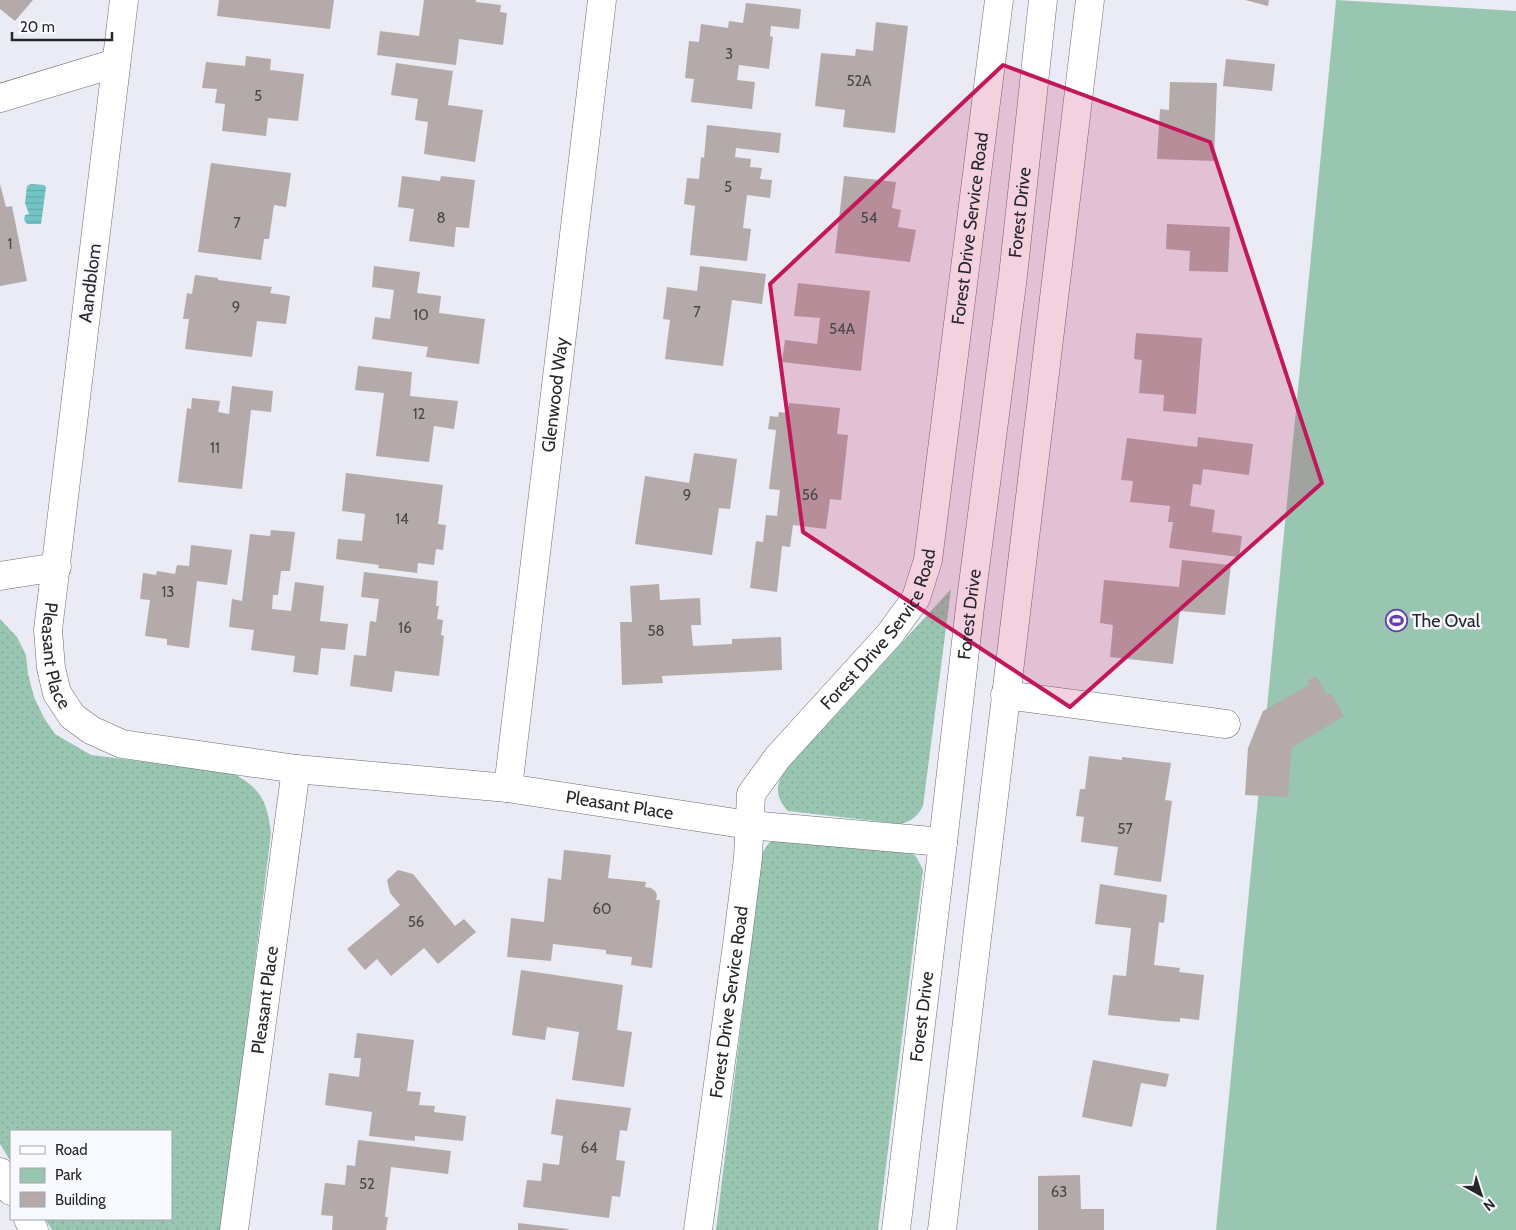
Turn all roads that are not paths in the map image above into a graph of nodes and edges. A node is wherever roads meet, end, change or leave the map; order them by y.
1 (124, 0) edge
2 (602, 0) edge
3 (999, 0) edge
4 (1043, 0) edge
5 (1090, 0) edge
6 (116, 63) junction
7 (0, 98) edge
8 (57, 567) junction
9 (0, 576) edge
10 (1005, 695) junction
11 (1226, 724) dead end
12 (296, 769) junction
13 (508, 788) junction
14 (749, 825) junction
15 (944, 842) junction
16 (0, 1172) edge
17 (10, 1189) edge
18 (234, 1230) edge
19 (698, 1230) edge
20 (896, 1230) edge
21 (942, 1230) edge

1 - 6 street, Aandblom
2 - 13 street, Glenwood Way
3 - 14 street, Forest Drive Service Road
4 - 15 street, Forest Drive
5 - 10 street
6 - 7 street
6 - 8 street, Aandblom
8 - 9 street
8 - 12 street, Pleasant Place
10 - 11 street
10 - 21 street
12 - 13 street, Pleasant Place
12 - 18 street, Pleasant Place
13 - 14 street, Pleasant Place
14 - 15 street, Pleasant Place
14 - 19 street, Forest Drive Service Road
15 - 20 street, Forest Drive
16 - 17 street

